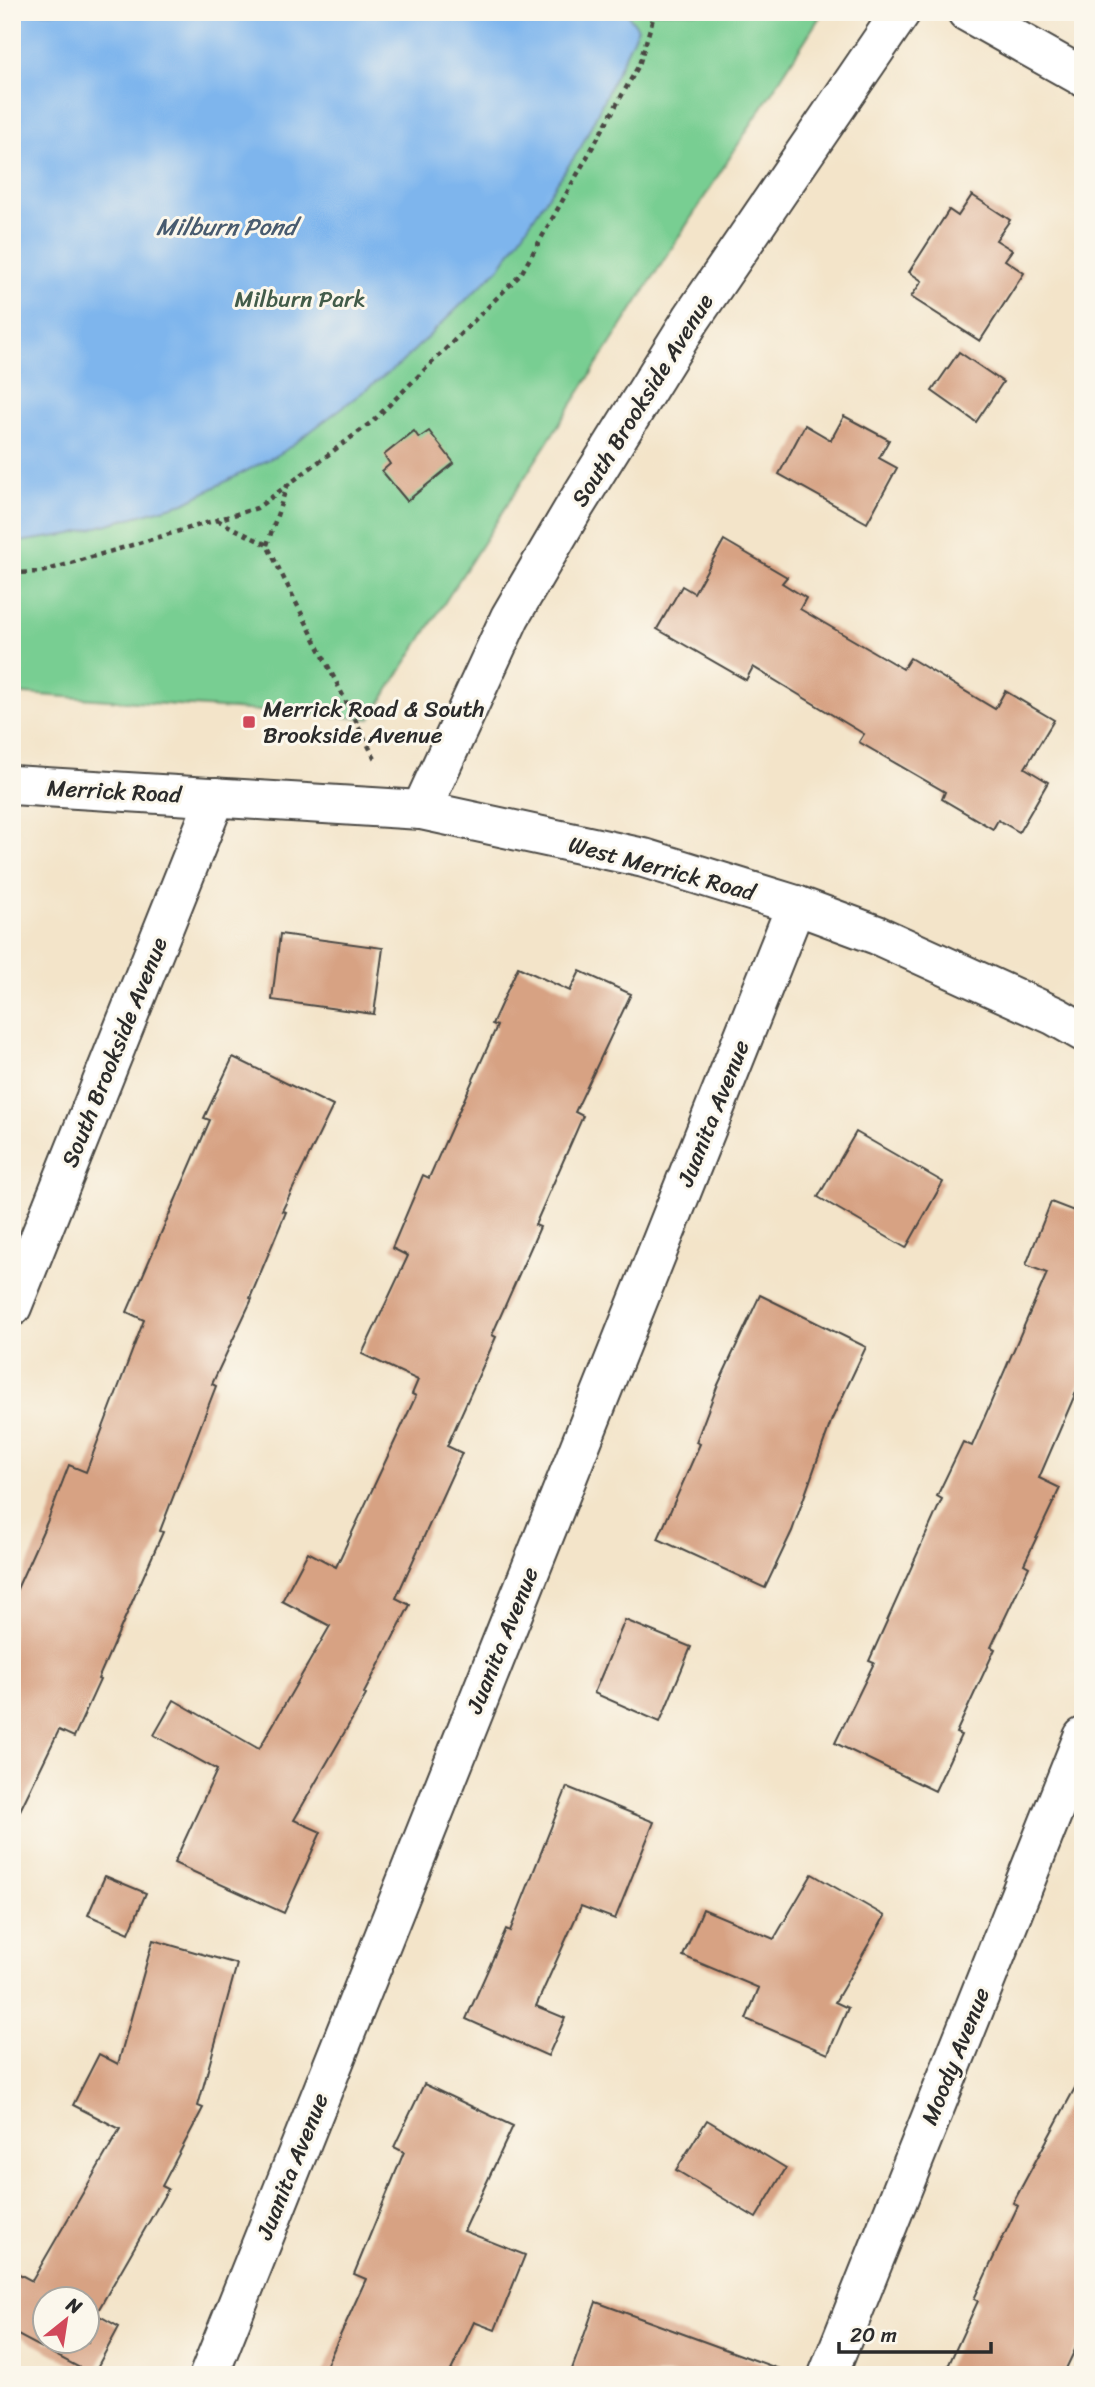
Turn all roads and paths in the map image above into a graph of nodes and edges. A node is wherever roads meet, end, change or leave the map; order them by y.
1 (655, 12) edge
2 (901, 12) edge
3 (967, 12) edge
4 (1083, 77) edge
5 (287, 485) junction
6 (216, 520) junction
7 (267, 545) junction
8 (12, 573) edge
9 (12, 785) edge
10 (216, 796) junction
11 (410, 809) junction
12 (796, 905) junction
13 (1083, 1032) edge
14 (12, 1307) edge
15 (1083, 1737) edge
16 (209, 2375) edge
17 (828, 2375) edge

1 - 5 path
2 - 11 street, South Brookside Avenue
3 - 4 street
5 - 6 path
5 - 7 path
6 - 7 path
6 - 8 path
7 - 11 path
9 - 10 street, Merrick Road
10 - 11 street, West Merrick Road
10 - 14 street, South Brookside Avenue
11 - 12 street, West Merrick Road
12 - 13 street, West Merrick Road
12 - 16 street, Juanita Avenue
15 - 17 street, Moody Avenue

